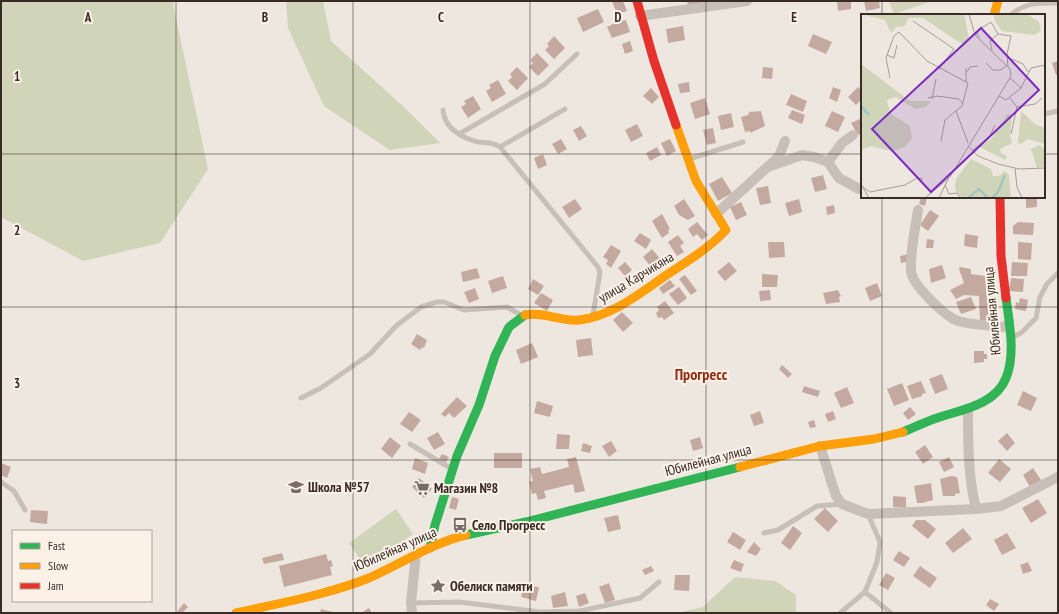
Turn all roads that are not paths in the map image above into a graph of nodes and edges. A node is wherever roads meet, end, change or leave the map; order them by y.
1 (636, 1) edge
2 (747, 1) edge
3 (998, 1) edge
4 (1058, 3) edge
5 (994, 14) edge
6 (1012, 14) edge
7 (640, 16) junction
8 (577, 54) dead end
9 (443, 110) dead end
10 (564, 110) dead end
11 (1058, 111) edge
12 (1045, 114) edge
13 (459, 134) junction
14 (853, 135) dead end
15 (785, 141) dead end
16 (743, 142) dead end
17 (500, 147) junction
18 (689, 159) junction
19 (828, 162) junction
20 (768, 167) junction
21 (859, 190) dead end
22 (1000, 198) edge
23 (918, 210) dead end
24 (716, 214) junction
25 (1058, 273) edge
26 (522, 316) junction
27 (593, 317) junction
28 (1008, 326) junction
29 (1010, 339) junction
30 (301, 398) dead end
31 (968, 410) junction
32 (410, 444) dead end
33 (820, 446) junction
34 (453, 469) junction
35 (1058, 477) edge
36 (1, 482) edge
37 (842, 504) junction
38 (976, 509) junction
39 (25, 510) dead end
40 (868, 514) junction
41 (764, 533) dead end
42 (430, 548) junction
43 (416, 554) junction
44 (659, 582) dead end
45 (865, 592) junction
46 (412, 608) edge
47 (236, 613) edge
48 (840, 613) edge
49 (891, 613) edge

1 - 7 street, улица Карчикяна
2 - 7 street
3 - 5 street
4 - 6 lane
7 - 18 street, улица Карчикяна
8 - 13 lane
9 - 13 lane
10 - 17 lane
11 - 12 lane
13 - 17 lane
14 - 19 street
15 - 20 street
16 - 18 lane
17 - 27 lane
18 - 24 street, улица Карчикяна
19 - 20 street
19 - 21 street
20 - 24 street
22 - 28 street, Юбилейная улица
23 - 28 street
24 - 27 street, улица Карчикяна
25 - 29 lane
26 - 27 street, улица Карчикяна
26 - 30 lane
26 - 34 street
28 - 29 street, Юбилейная улица
29 - 31 street, Юбилейная улица
31 - 33 street, Юбилейная улица
31 - 38 street
32 - 34 lane
33 - 37 street
33 - 42 street, Юбилейная улица
34 - 42 street
35 - 38 street
36 - 39 lane
37 - 40 street
37 - 41 lane
38 - 40 street
40 - 45 lane
42 - 43 street, Юбилейная улица
43 - 46 street
43 - 47 street, Юбилейная улица
44 - 46 lane
45 - 48 lane
45 - 49 lane

